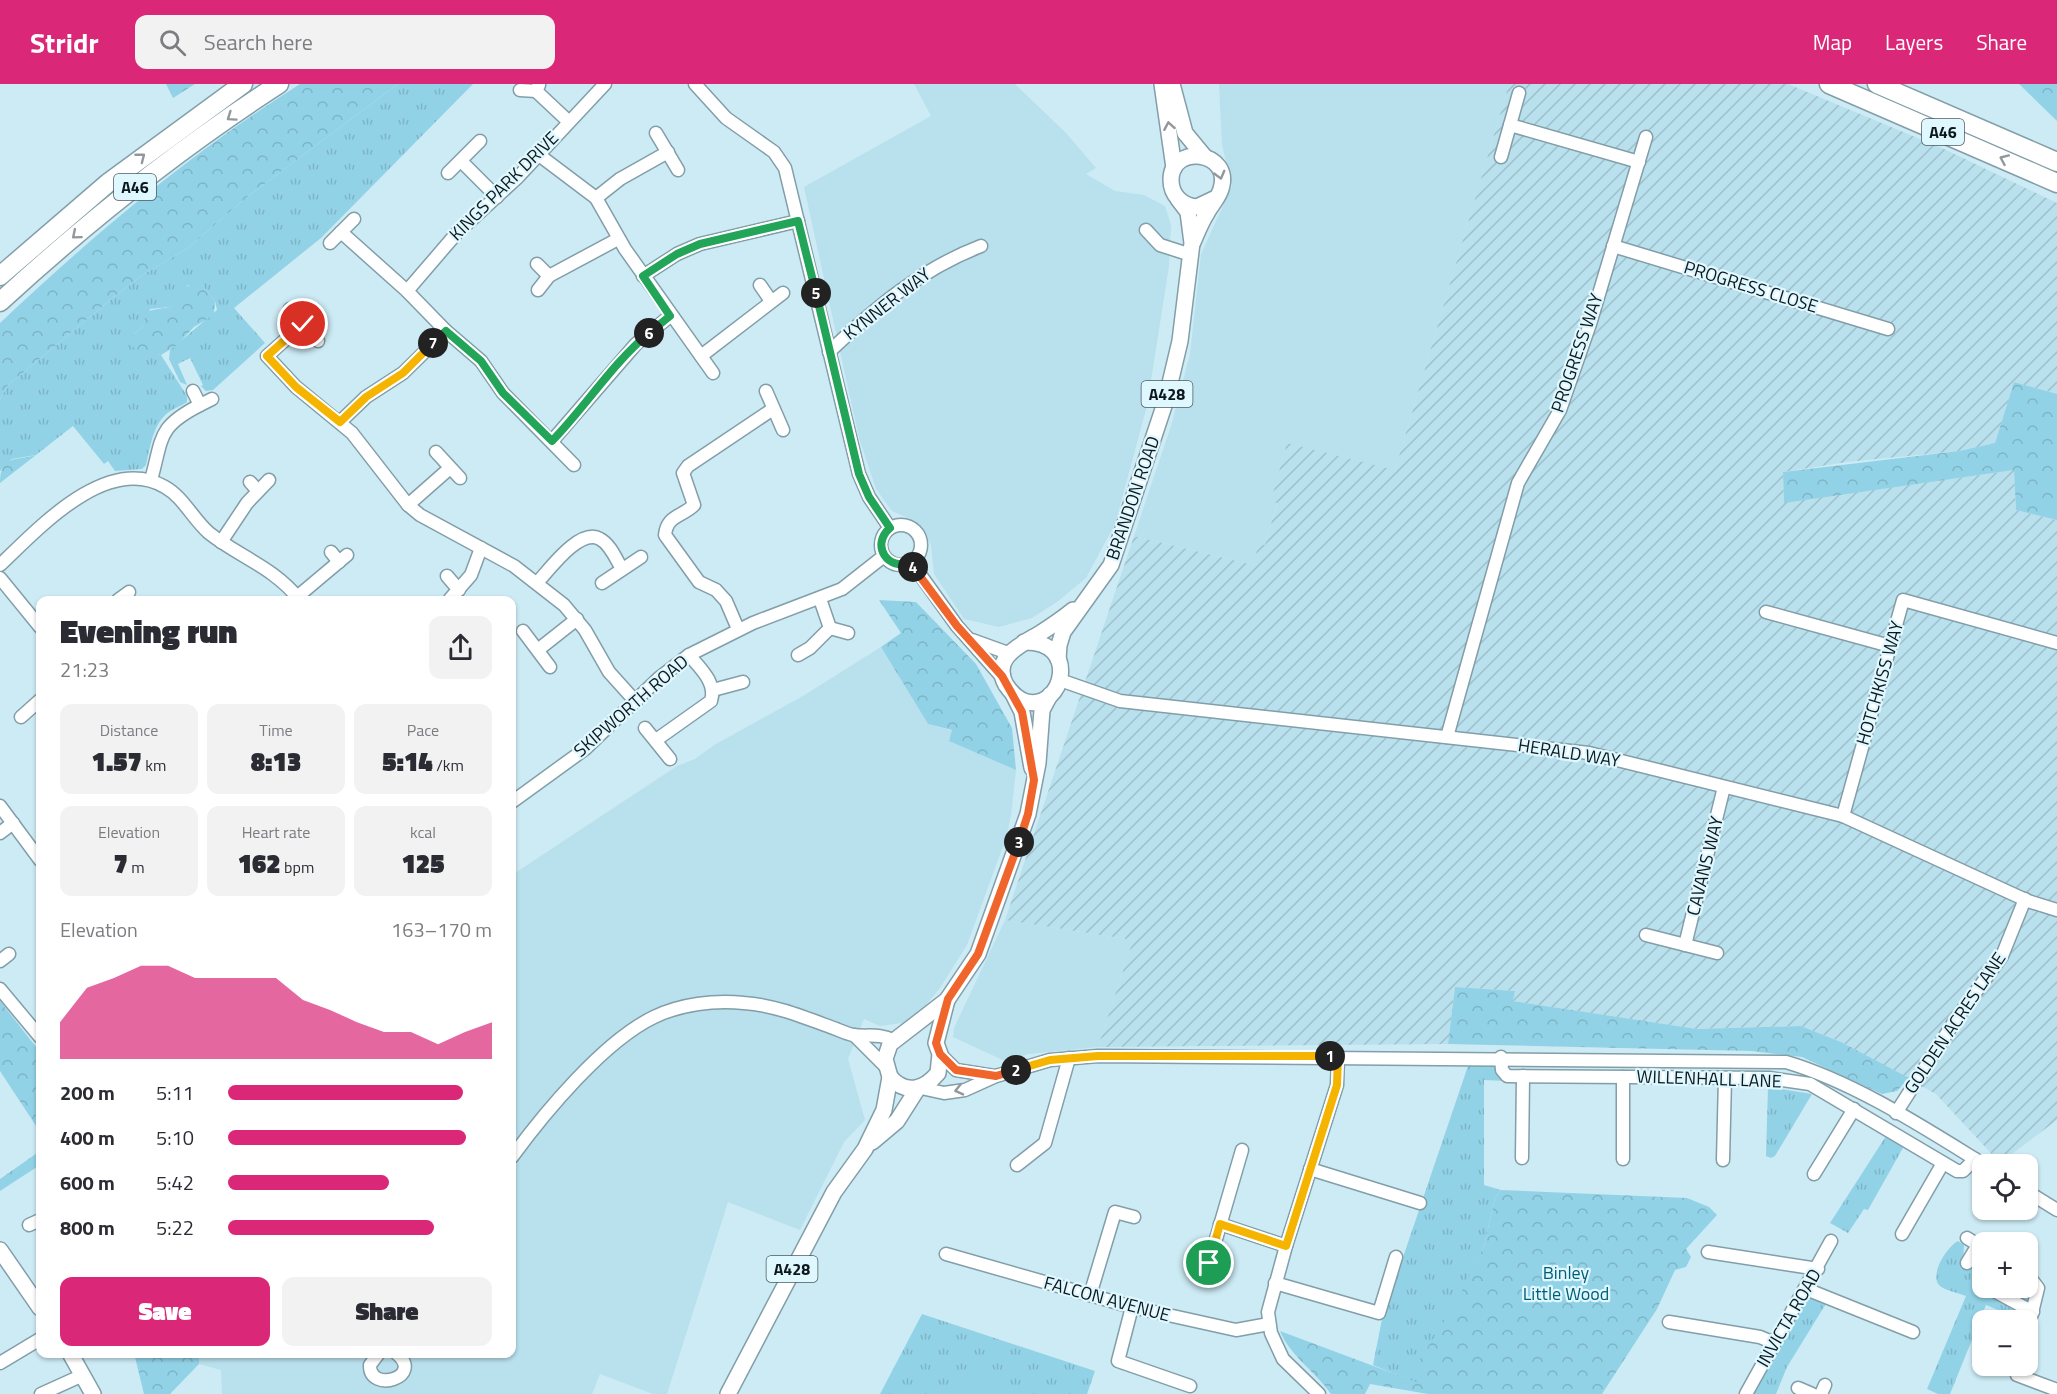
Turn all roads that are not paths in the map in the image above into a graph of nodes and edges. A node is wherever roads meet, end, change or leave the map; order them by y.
1 (243, 84) edge
2 (279, 84) edge
3 (605, 84) edge
4 (695, 84) edge
5 (1162, 84) edge
6 (1172, 84) edge
7 (1828, 84) edge
8 (1877, 84) edge
9 (538, 88) edge
10 (520, 90) dead end
11 (1519, 93) dead end
12 (568, 121) junction
13 (1510, 125) junction
14 (656, 133) dead end
15 (1646, 137) dead end
16 (480, 141) dead end
17 (668, 152) junction
18 (539, 155) junction
19 (1204, 156) junction
20 (1500, 157) dead end
21 (461, 161) junction
22 (1639, 162) junction
23 (2057, 162) edge
24 (1174, 168) junction
25 (678, 170) dead end
26 (448, 174) dead end
27 (2057, 183) edge
28 (497, 197) junction
29 (596, 198) junction
30 (1216, 198) junction
31 (1178, 199) junction
32 (354, 219) dead end
33 (798, 221) junction
34 (1146, 230) dead end
35 (341, 232) junction
36 (618, 239) junction
37 (330, 243) dead end
38 (981, 246) dead end
39 (1614, 246) junction
40 (1191, 249) junction
41 (537, 264) dead end
42 (0, 276) edge
43 (549, 276) junction
44 (643, 276) junction
45 (760, 285) dead end
46 (538, 290) dead end
47 (407, 291) junction
48 (783, 293) dead end
49 (771, 301) junction
50 (0, 302) edge
51 (290, 309) dead end
52 (670, 316) junction
53 (303, 324) junction
54 (1888, 329) dead end
55 (446, 331) junction
56 (318, 341) dead end
57 (829, 352) junction
58 (701, 356) junction
59 (713, 373) dead end
60 (194, 391) dead end
61 (766, 391) dead end
62 (212, 399) dead end
63 (200, 405) junction
64 (773, 409) junction
65 (340, 422) junction
66 (783, 430) dead end
67 (552, 441) junction
68 (436, 452) dead end
69 (574, 465) dead end
70 (450, 468) junction
71 (460, 478) dead end
72 (150, 480) junction
73 (269, 480) dead end
74 (408, 505) junction
75 (890, 528) junction
76 (221, 542) junction
77 (481, 548) junction
78 (339, 556) dead end
79 (884, 556) junction
80 (641, 557) dead end
81 (911, 562) junction
82 (0, 566) edge
83 (622, 569) junction
84 (447, 576) dead end
85 (0, 578) edge
86 (537, 583) junction
87 (602, 583) dead end
88 (455, 595) edge
89 (296, 596) edge
90 (302, 596) edge
91 (819, 599) junction
92 (1081, 604) junction
93 (1766, 612) dead end
94 (577, 619) junction
95 (36, 622) edge
96 (830, 628) junction
97 (738, 629) junction
98 (523, 631) dead end
99 (848, 633) dead end
100 (971, 639) junction
101 (1024, 642) junction
102 (2057, 643) edge
103 (1890, 646) junction
104 (539, 649) junction
105 (1008, 653) junction
106 (689, 655) junction
107 (798, 655) dead end
108 (1059, 658) junction
109 (550, 667) dead end
110 (1002, 676) junction
111 (1060, 680) junction
112 (743, 682) dead end
113 (713, 690) junction
114 (1014, 695) junction
115 (1050, 695) junction
116 (21, 699) dead end
117 (636, 702) junction
118 (36, 703) edge
119 (645, 728) dead end
120 (1447, 737) junction
121 (656, 740) junction
122 (670, 759) dead end
123 (1034, 780) junction
124 (1724, 787) junction
125 (516, 795) edge
126 (0, 806) edge
127 (1843, 816) junction
128 (13, 823) junction
129 (0, 833) edge
130 (36, 855) edge
131 (2025, 899) junction
132 (2057, 910) edge
133 (1646, 935) dead end
134 (1685, 945) junction
135 (1717, 953) dead end
136 (0, 989) edge
137 (948, 999) junction
138 (36, 1032) edge
139 (854, 1035) junction
140 (899, 1037) junction
141 (938, 1048) junction
142 (1338, 1056) junction
143 (1501, 1057) junction
144 (1069, 1058) junction
145 (888, 1072) junction
146 (996, 1076) junction
147 (1523, 1076) junction
148 (1623, 1077) junction
149 (1725, 1078) junction
150 (920, 1088) junction
151 (1854, 1109) junction
152 (1896, 1113) junction
153 (865, 1149) junction
154 (1242, 1150) dead end
155 (516, 1152) edge
156 (1522, 1158) dead end
157 (1972, 1158) edge
158 (1623, 1159) dead end
159 (1724, 1160) dead end
160 (1943, 1163) junction
161 (1017, 1165) dead end
162 (1972, 1166) edge
163 (1310, 1169) junction
164 (1814, 1174) dead end
165 (2038, 1198) edge
166 (1420, 1203) dead end
167 (2057, 1210) edge
168 (1134, 1217) dead end
169 (1220, 1224) junction
170 (1902, 1234) dead end
171 (1967, 1238) dead end
172 (1972, 1241) edge
173 (1831, 1242) dead end
174 (1286, 1246) junction
175 (1708, 1252) dead end
176 (946, 1254) dead end
177 (1972, 1255) edge
178 (2, 1256) edge
179 (1396, 1257) dead end
180 (1209, 1263) dead end
181 (1967, 1263) dead end
182 (1818, 1269) junction
183 (1275, 1283) junction
184 (1806, 1289) junction
185 (1090, 1295) junction
186 (2007, 1298) edge
187 (36, 1303) edge
188 (1132, 1307) junction
189 (2029, 1310) edge
190 (1669, 1322) dead end
191 (1269, 1324) junction
192 (1913, 1332) dead end
193 (36, 1342) edge
194 (1774, 1343) junction
195 (73, 1358) edge
196 (374, 1358) edge
197 (400, 1358) edge
198 (0, 1364) edge
199 (83, 1375) junction
200 (2020, 1376) edge
201 (1190, 1386) dead end
202 (1798, 1388) dead end
203 (2057, 1390) edge
204 (41, 1394) edge
205 (93, 1394) edge
206 (728, 1394) edge
207 (1319, 1394) edge
208 (1746, 1394) edge
209 (1812, 1394) edge

42 -> 1 highway, A46
2 -> 50 highway, A46
3 - 12 street, KINGS PARK DRIVE
4 - 33 street, KYNNER WAY
24 -> 5 main road
6 - 19 main road
27 -> 7 highway, A46
8 - 23 highway, A46
9 - 10 street
9 - 12 street
11 - 13 street
12 - 18 street, KINGS PARK DRIVE
13 - 20 street
13 - 22 street
14 - 17 street
15 - 22 street, PROGRESS WAY
16 - 21 street
17 - 25 street
17 - 29 street
18 - 28 street, KINGS PARK DRIVE
18 - 29 street
19 - 24 main road
19 -> 30 main road
21 - 26 street
21 - 28 street
22 - 39 street, PROGRESS WAY
24 - 31 main road
28 - 47 street, KINGS PARK DRIVE
29 - 36 street
30 - 31 main road
30 - 40 main road, BRANDON ROAD / A428
31 - 40 main road, BRANDON ROAD / A428
32 - 35 street
33 - 44 street
33 - 57 street, KYNNER WAY
34 - 40 street
35 - 37 street
35 - 47 street
36 - 43 street
36 - 44 street
38 - 57 street, KYNNER WAY
39 - 54 street, PROGRESS CLOSE
39 - 120 street, PROGRESS WAY
40 - 92 main road, BRANDON ROAD / A428
41 - 43 street
43 - 46 street
44 - 52 street
45 - 49 street
47 - 55 street
48 - 49 street
49 - 58 street
51 - 53 street
52 - 58 street
52 - 67 street
53 - 56 street
53 - 65 street
55 - 65 street
55 - 67 street
57 - 75 street, KYNNER WAY
58 - 59 street
60 - 63 street
61 - 64 street
62 - 63 street
63 - 72 street
64 - 66 street
64 - 97 street
65 - 74 street
67 - 69 street
68 - 70 street
70 - 71 street
70 - 74 street
72 - 76 street
72 - 82 street
73 - 76 street
74 - 77 street
75 - 79 street
75 - 81 street
76 - 89 street
77 - 86 street
77 - 88 street
78 - 90 street
79 - 81 street
79 - 91 street, SKIPWORTH ROAD
80 - 83 street
81 - 100 street
83 - 86 street
83 - 87 street
84 - 88 street
85 - 95 street
86 - 94 street
91 - 96 street
91 - 97 street, SKIPWORTH ROAD
92 - 101 main road, BRANDON ROAD / A428
92 - 108 main road, BRANDON ROAD / A428
93 - 103 street
94 - 104 street
94 - 117 street
96 - 99 street
96 - 107 street
97 - 106 street, SKIPWORTH ROAD
98 - 104 street
100 - 105 street
100 - 110 street
101 - 105 main road, A428
101 - 108 main road
102 - 103 street, HOTCHKISS WAY
103 - 127 street, HOTCHKISS WAY
104 - 109 street
105 - 110 main road
106 - 113 street
106 - 117 street, SKIPWORTH ROAD
108 - 111 main road, A428
110 - 114 main road, A428
111 - 115 main road, A428
111 - 120 street, HERALD WAY
112 - 113 street
113 - 121 street
114 - 115 main road
114 - 123 main road, A428
115 - 123 main road, A428
116 - 118 street
117 - 125 street, SKIPWORTH ROAD
119 - 121 street
120 - 124 street, HERALD WAY
121 - 122 street
123 - 137 main road, A428
124 - 127 street, HERALD WAY
124 - 134 street, CAVANS WAY
126 - 128 street
127 - 131 street, HERALD WAY
128 - 129 street
128 - 130 street
131 - 132 street, HERALD WAY
131 - 152 street, GOLDEN ACRES LANE
133 - 134 street
134 - 135 street
136 - 138 street
137 - 140 main road, A428
137 - 141 main road, A428
139 - 140 street
139 - 145 street
139 - 155 street
140 - 141 main road
140 - 145 main road, A428
141 - 146 street, WILLENHALL LANE
141 - 150 main road, A428
142 - 143 street, WILLENHALL LANE
142 - 144 street, WILLENHALL LANE
142 - 163 street
143 - 147 street, WILLENHALL LANE
143 - 152 street, WILLENHALL LANE
144 - 146 street, WILLENHALL LANE
144 - 161 street
145 - 150 main road
145 - 153 main road, A428
146 -> 150 street, WILLENHALL LANE
147 - 148 street, WILLENHALL LANE
147 - 156 street
148 - 149 street, WILLENHALL LANE
148 - 158 street
149 - 151 street, WILLENHALL LANE
149 - 159 street
150 - 153 main road, A428
151 - 160 street, WILLENHALL LANE
151 - 164 street
152 - 157 street, WILLENHALL LANE
153 - 206 main road, A428
154 - 169 street
160 - 162 street, WILLENHALL LANE
160 - 170 street
163 - 166 street
163 - 174 street
165 - 167 street
168 - 185 street
169 - 174 street
169 - 180 street
171 - 172 street
173 - 182 street, INVICTA ROAD
174 - 183 street
175 - 182 street
176 - 185 street, FALCON AVENUE
177 - 181 street
178 - 187 main road
179 - 183 street
182 - 184 street, INVICTA ROAD
183 - 191 street
184 - 192 street
184 - 194 street, INVICTA ROAD
185 - 188 street, FALCON AVENUE
186 - 189 street
188 - 191 street, FALCON AVENUE
188 - 201 street
190 - 194 street
191 - 207 street
193 - 198 street
194 - 208 street, INVICTA ROAD
195 - 199 main road
196 - 197 street
199 - 204 street
199 - 205 main road
200 - 203 street
202 - 209 street

